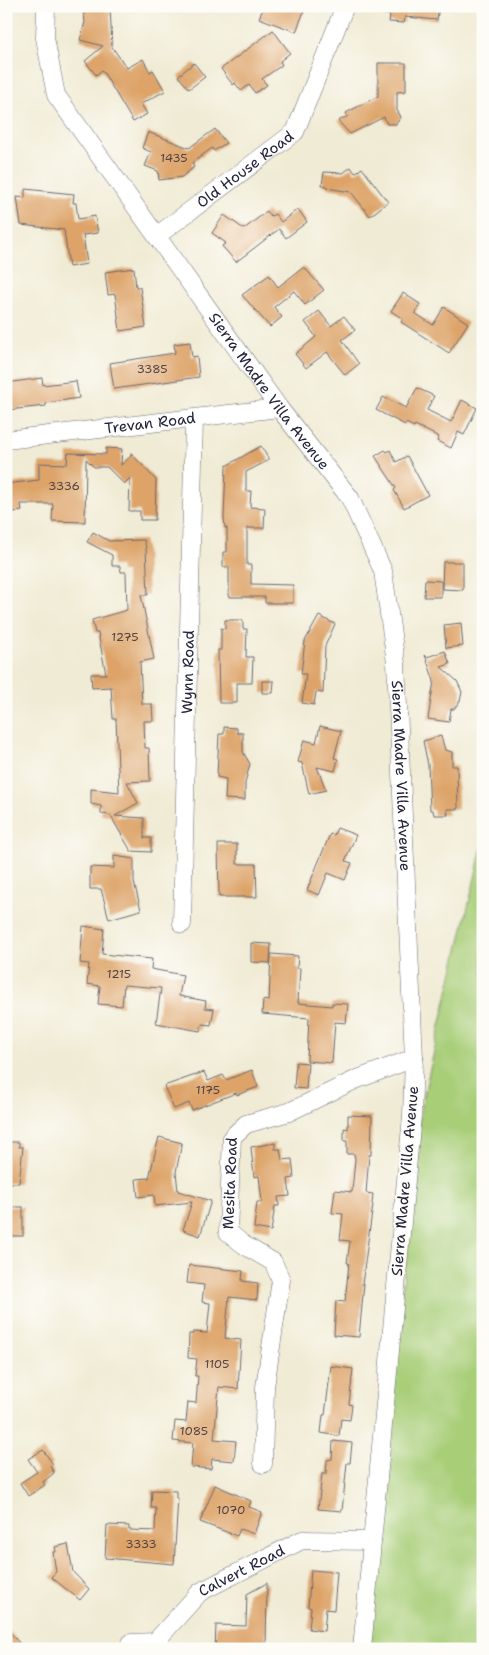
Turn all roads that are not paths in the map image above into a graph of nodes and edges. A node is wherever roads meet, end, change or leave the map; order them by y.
1 (46, 6) edge
2 (345, 6) edge
3 (158, 235) junction
4 (279, 408) junction
5 (194, 419) junction
6 (13, 439) edge
7 (182, 924) dead end
8 (414, 1058) junction
9 (262, 1464) dead end
10 (372, 1542) junction
11 (131, 1643) dead end
12 (362, 1649) edge

1 - 3 street, Sierra Madre Villa Avenue
2 - 3 street, Old House Road
3 - 4 street, Sierra Madre Villa Avenue
4 - 5 street, Trevan Road
4 - 8 street, Sierra Madre Villa Avenue
5 - 6 street, Trevan Road
5 - 7 street, Wynn Road
8 - 9 street, Mesita Road
8 - 10 street, Sierra Madre Villa Avenue
10 - 11 street, Calvert Road
10 - 12 street, Sierra Madre Villa Avenue

